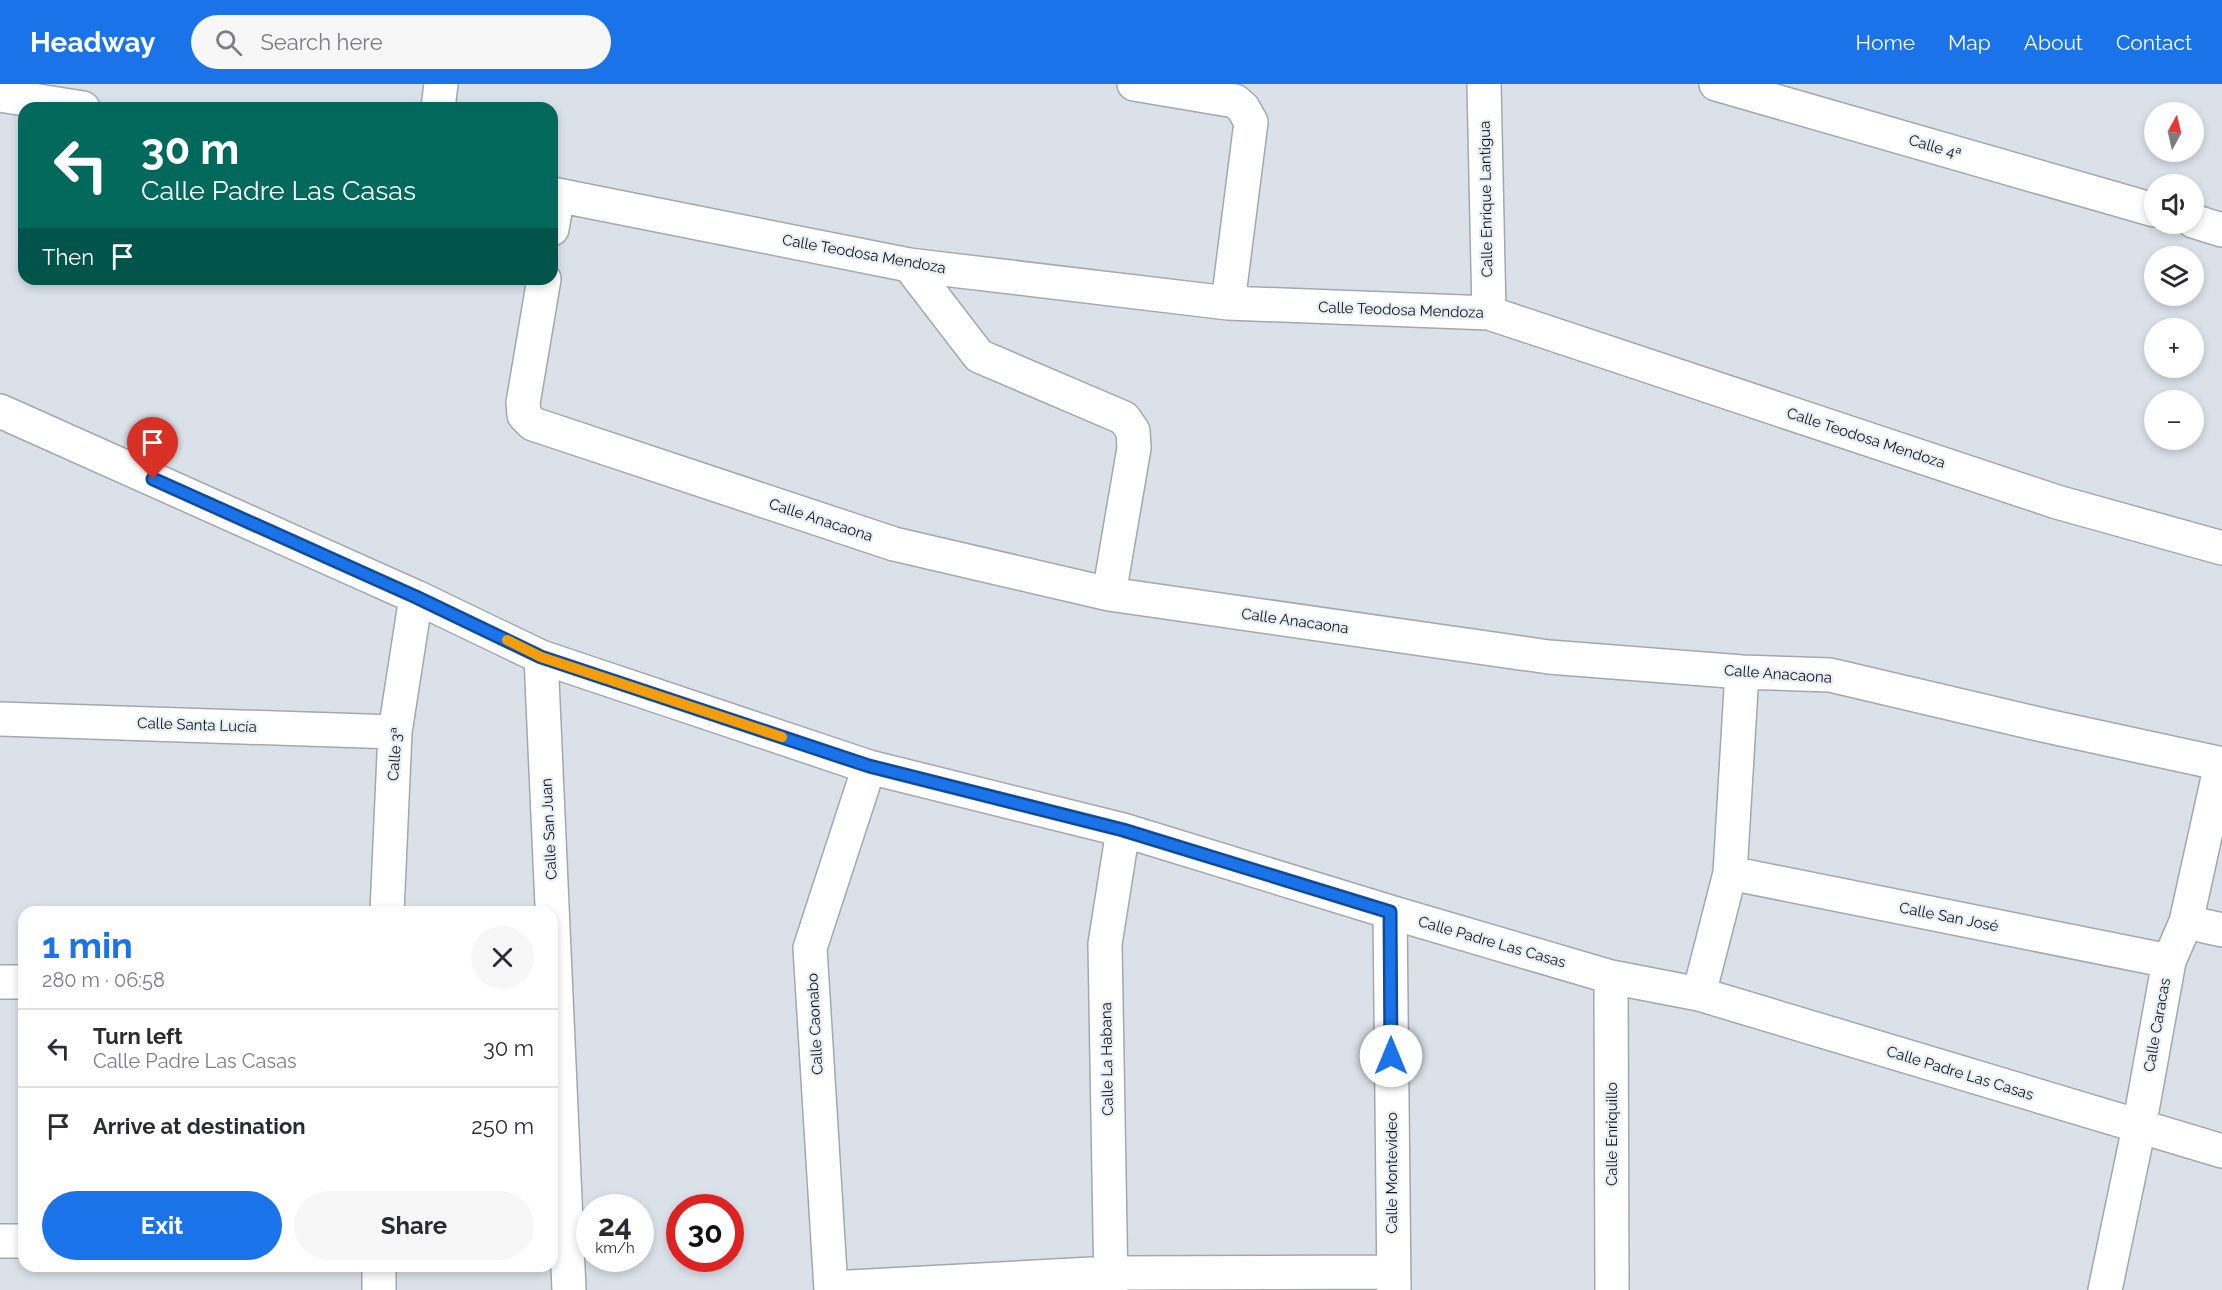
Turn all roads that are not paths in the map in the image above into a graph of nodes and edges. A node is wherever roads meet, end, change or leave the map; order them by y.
1 (441, 84) edge
2 (1134, 84) edge
3 (1484, 84) edge
4 (1716, 84) edge
5 (0, 95) edge
6 (45, 102) edge
7 (439, 102) edge
8 (558, 196) edge
9 (2144, 207) edge
10 (2204, 224) edge
11 (2222, 230) edge
12 (909, 265) junction
13 (543, 285) edge
14 (1228, 303) junction
15 (1489, 313) junction
16 (0, 411) edge
17 (2222, 548) edge
18 (1109, 594) junction
19 (416, 597) junction
20 (541, 657) junction
21 (1742, 672) junction
22 (0, 718) edge
23 (395, 732) junction
24 (2222, 764) edge
25 (869, 766) junction
26 (1123, 830) junction
27 (1730, 873) junction
28 (387, 906) edge
29 (552, 906) edge
30 (1390, 912) junction
31 (2186, 922) junction
32 (2222, 930) edge
33 (2169, 961) junction
34 (1611, 977) junction
35 (0, 982) edge
36 (18, 982) edge
37 (1699, 994) junction
38 (558, 1041) edge
39 (2139, 1127) junction
40 (2222, 1151) edge
41 (0, 1241) edge
42 (18, 1241) edge
43 (379, 1272) edge
44 (1394, 1281) edge
45 (1111, 1282) edge
46 (831, 1289) edge
47 (379, 1290) edge
48 (569, 1290) edge
49 (1612, 1290) edge
50 (2105, 1290) edge

1 - 7 street
2 - 14 street
3 - 15 street, Calle Enrique Lantigua
4 - 9 street, Calle 4ª
5 - 6 street
8 - 12 street, Calle Teodosa Mendoza
10 - 11 street
12 - 14 street, Calle Teodosa Mendoza
12 - 18 street
13 - 18 street, Calle Anacaona
14 - 15 street, Calle Teodosa Mendoza
15 - 17 street, Calle Teodosa Mendoza
16 - 19 street, Calle Padre Las Casas
18 - 21 street, Calle Anacaona
19 - 20 street, Calle Padre Las Casas
19 - 23 street, Calle 3ª
20 - 25 street, Calle Padre Las Casas
20 - 29 street, Calle San Juan
21 - 24 street, Calle Anacaona
21 - 27 street
22 - 23 street, Calle Santa Lucía
23 - 28 street, Calle 3ª
24 - 31 street, Calle Caracas
25 - 26 street, Calle Padre Las Casas
25 - 46 street, Calle Caonabo
26 - 30 street, Calle Padre Las Casas
26 - 45 street, Calle La Habana
27 - 33 street, Calle San José
27 - 37 street
30 - 34 street, Calle Padre Las Casas
30 - 44 street, Calle Montevideo
31 - 32 street
31 - 33 street, Calle Caracas
33 - 39 street, Calle Caracas
34 - 37 street, Calle Padre Las Casas
34 - 49 street, Calle Enriquillo
35 - 36 street
37 - 39 street, Calle Padre Las Casas
38 - 48 street, Calle San Juan
39 - 40 street, Calle Padre Las Casas
39 - 50 street, Calle Caracas
41 - 42 street
43 - 47 street
44 - 45 street
45 - 46 street

